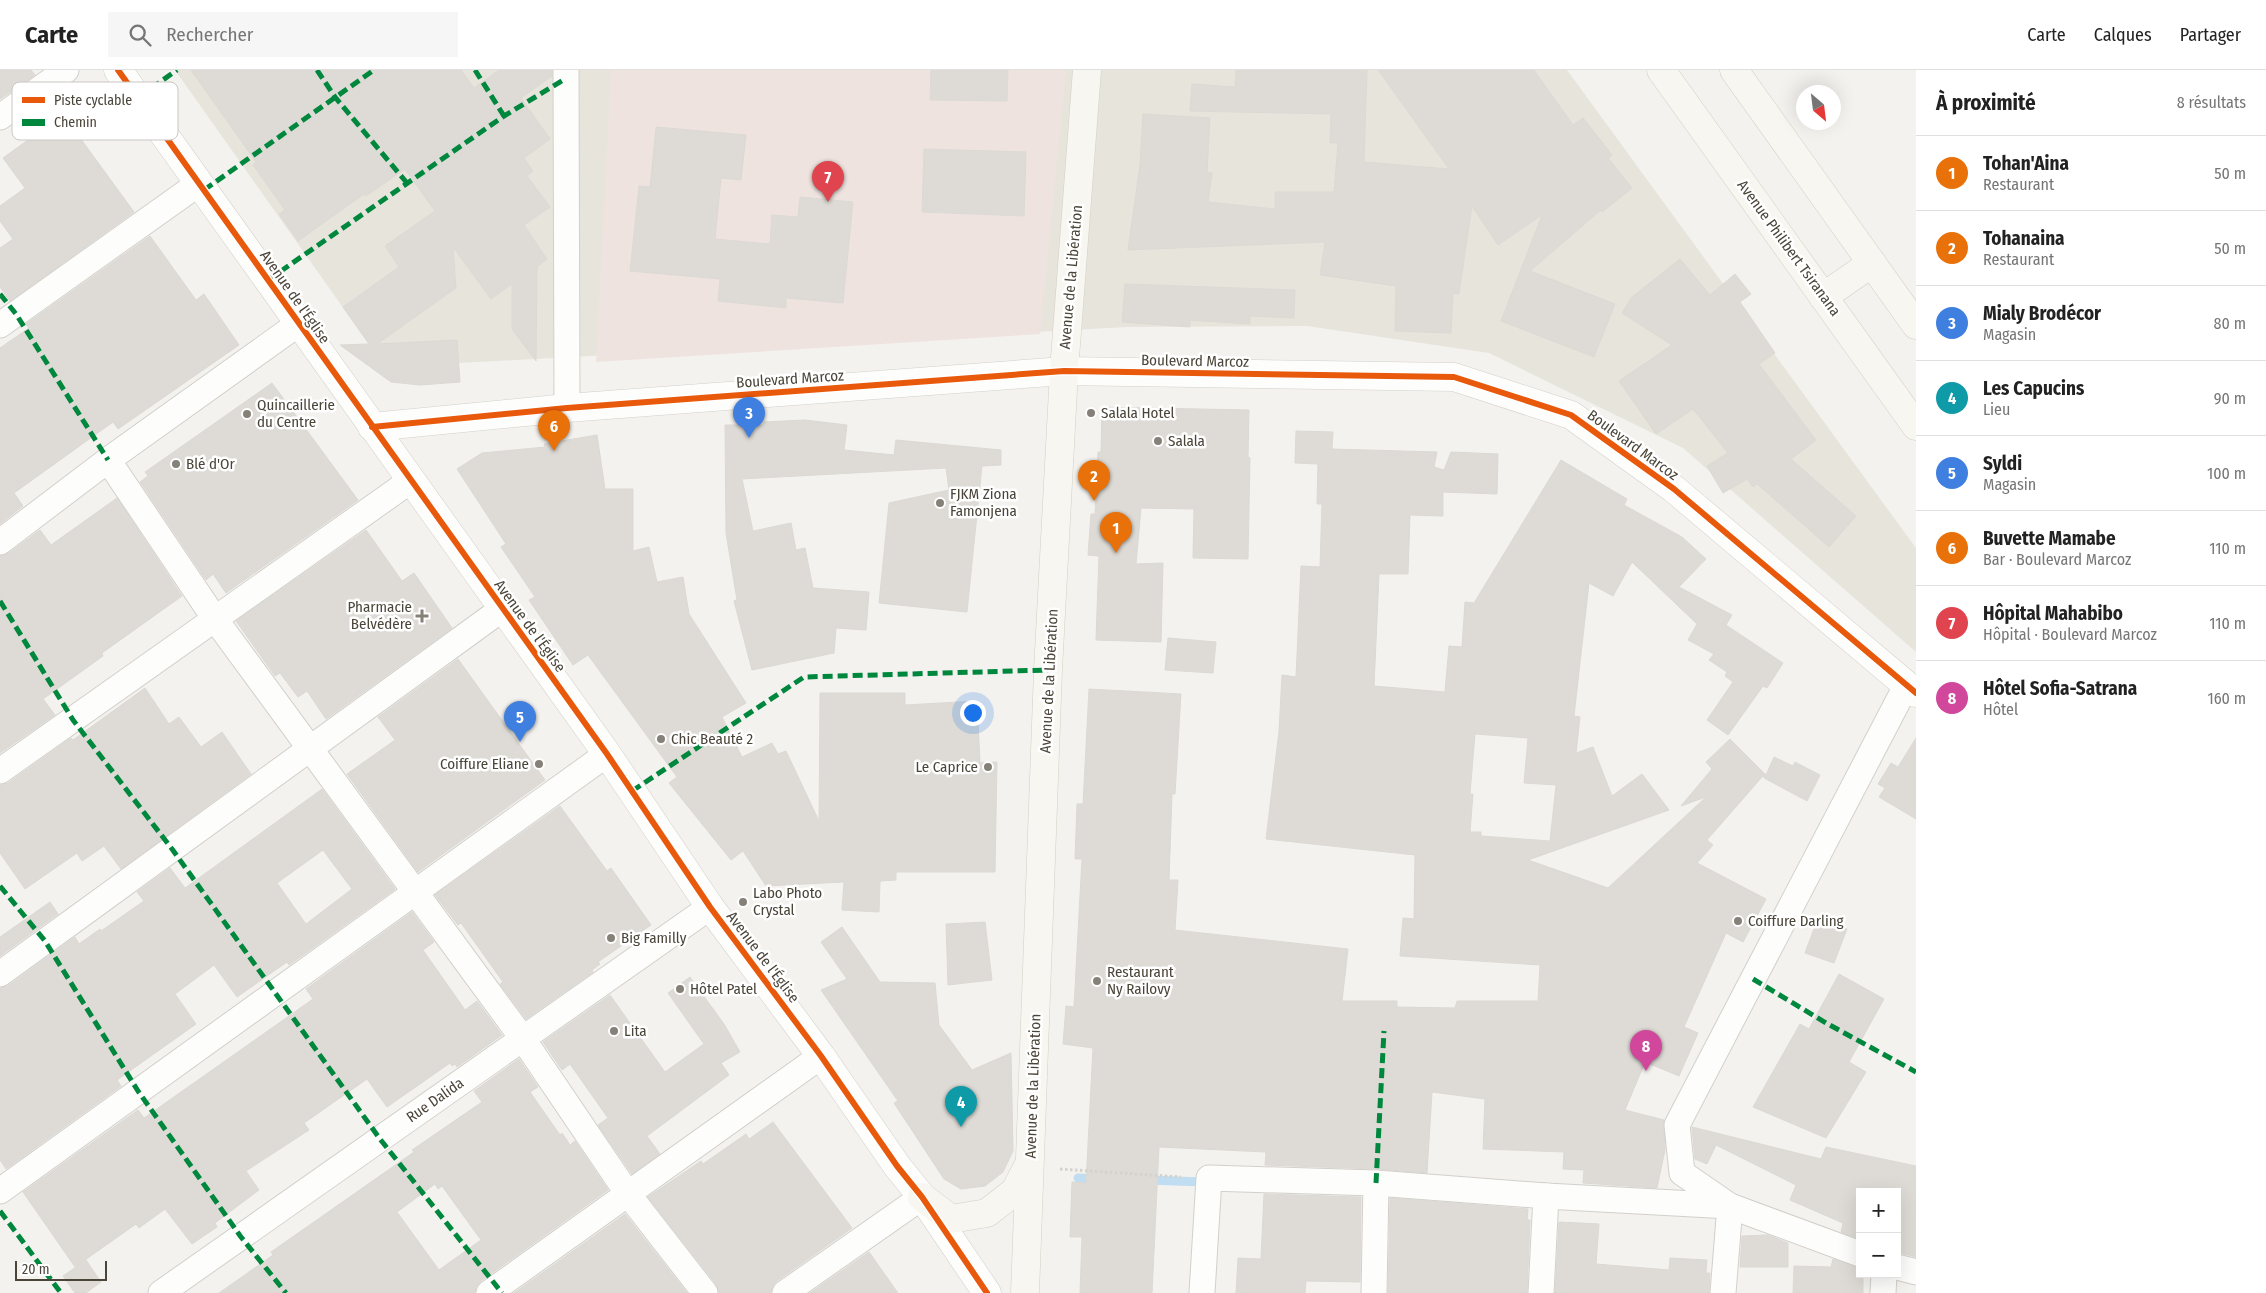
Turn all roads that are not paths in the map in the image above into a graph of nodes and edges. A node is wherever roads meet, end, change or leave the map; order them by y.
1 (66, 70) edge
2 (118, 70) edge
3 (566, 70) edge
4 (1087, 70) edge
5 (1661, 70) edge
6 (1734, 70) edge
7 (49, 82) edge
8 (127, 82) edge
9 (12, 108) edge
10 (0, 117) edge
11 (168, 140) edge
12 (198, 184) junction
13 (1872, 263) junction
14 (1823, 297) junction
15 (298, 324) junction
16 (0, 325) edge
17 (1916, 325) edge
18 (1064, 371) junction
19 (567, 408) junction
20 (1916, 426) edge
21 (372, 427) junction
22 (108, 460) junction
23 (410, 481) junction
24 (0, 542) edge
25 (502, 609) junction
26 (215, 619) junction
27 (1911, 690) edge
28 (310, 749) junction
29 (607, 754) junction
30 (0, 771) edge
31 (416, 892) junction
32 (710, 907) junction
33 (0, 974) edge
34 (523, 1039) junction
35 (821, 1056) junction
36 (1031, 1160) junction
37 (1376, 1183) junction
38 (0, 1191) edge
39 (628, 1194) junction
40 (1546, 1196) junction
41 (922, 1197) junction
42 (1730, 1206) junction
43 (1856, 1253) edge
44 (1901, 1268) edge
45 (1916, 1272) edge
46 (1884, 1278) edge
47 (161, 1293) edge
48 (489, 1293) edge
49 (705, 1293) edge
50 (784, 1293) edge
51 (987, 1293) edge
52 (1025, 1293) edge
53 (1202, 1293) edge
54 (1374, 1293) edge
55 (1541, 1293) edge
56 (1723, 1293) edge
57 (1883, 1293) edge

1 - 7 street
2 - 8 street, Avenue de l'Église
3 - 19 street
4 - 18 main road, Avenue de la Libération
5 - 14 main road, Avenue Philibert Tsiranana
6 - 13 main road
9 - 10 street
11 - 12 street, Avenue de l'Église
12 - 15 street, Avenue de l'Église
12 - 16 street
13 - 14 main road
13 - 17 main road
14 - 20 main road, Avenue Philibert Tsiranana
15 - 21 street, Avenue de l'Église
15 - 22 street
18 - 19 street, Boulevard Marcoz
18 - 27 street, Boulevard Marcoz
18 - 36 main road, Avenue de la Libération
19 - 21 street, Boulevard Marcoz
21 - 23 street, Avenue de l'Église
22 - 24 street
22 - 26 street
23 - 25 street, Avenue de l'Église
23 - 26 street
25 - 28 street
25 - 29 street, Avenue de l'Église
26 - 28 street
26 - 30 street
27 - 42 street
28 - 31 street
28 - 33 street
29 - 31 street
29 - 32 street, Avenue de l'Église
31 - 34 street
31 - 38 street
32 - 34 street, Rue Dalida
32 - 35 street, Avenue de l'Église
34 - 39 street
34 - 47 street, Rue Dalida
35 - 39 street
35 - 41 street, Avenue de l'Église
36 - 41 main road
36 - 52 main road, Avenue de la Libération
37 - 40 street
37 - 53 street
37 - 54 street
39 - 48 street
39 - 49 street
40 - 42 street
40 - 55 street
41 - 50 street
41 - 51 street, Avenue de l'Église
42 - 43 street
42 - 56 street
44 - 45 street
46 - 57 street

